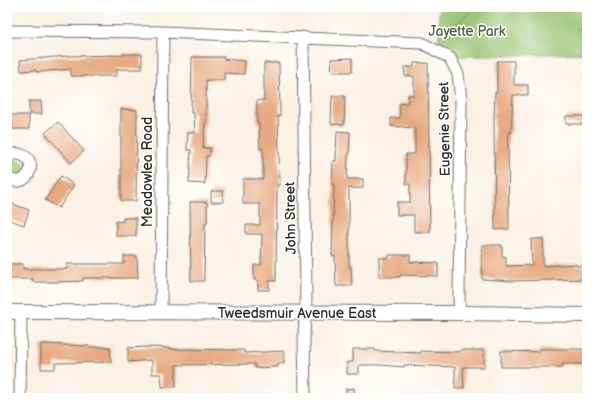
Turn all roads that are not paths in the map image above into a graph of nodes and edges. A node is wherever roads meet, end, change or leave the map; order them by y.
1 (7, 30) edge
2 (163, 32) junction
3 (303, 37) junction
4 (7, 158) edge
5 (7, 178) edge
6 (14, 312) edge
7 (161, 313) junction
8 (305, 313) junction
9 (460, 313) junction
10 (587, 315) edge
11 (20, 398) edge
12 (304, 398) edge

1 - 2 street, Eugenie Street
2 - 3 street, Eugenie Street
2 - 7 street, Meadowlea Road
3 - 8 street, John Street
3 - 9 street, Eugenie Street
4 - 5 street
6 - 7 street, Tweedsmuir Avenue East
6 - 11 street
7 - 8 street, Tweedsmuir Avenue East
8 - 9 street, Tweedsmuir Avenue East
8 - 12 street, John Street
9 - 10 street, Tweedsmuir Avenue East

